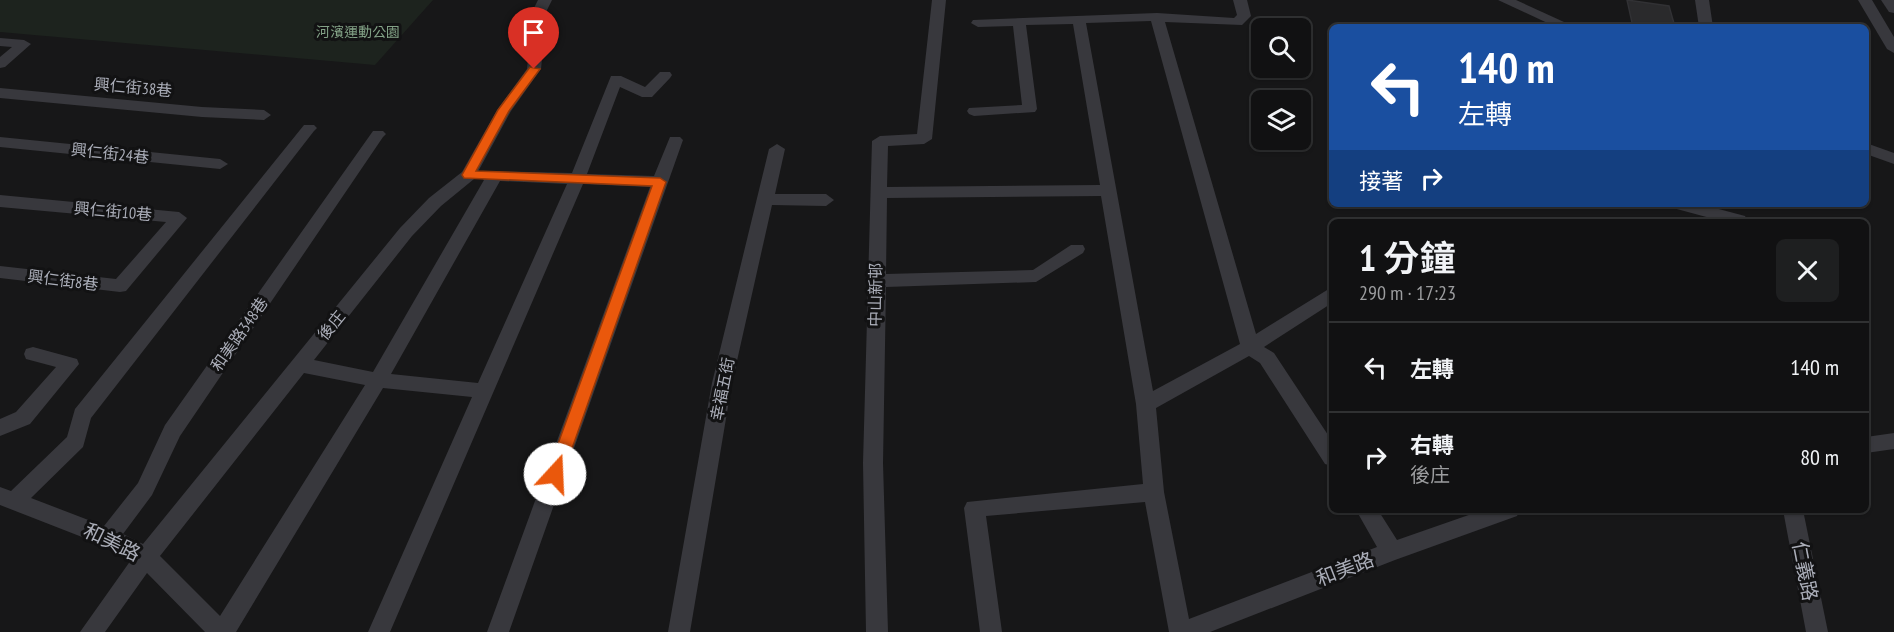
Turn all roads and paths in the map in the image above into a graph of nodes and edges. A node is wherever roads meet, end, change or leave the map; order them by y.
1 (939, 0) edge
2 (1240, 0) edge
3 (1505, 0) edge
4 (1702, 0) edge
5 (1865, 0) edge
6 (1888, 0) edge
7 (542, 5) edge
8 (1894, 9) edge
9 (1158, 17) junction
10 (1079, 21) junction
11 (1019, 22) junction
12 (978, 23) dead end
13 (1561, 24) edge
14 (1706, 24) edge
15 (0, 42) edge
16 (1894, 49) edge
17 (0, 64) edge
18 (665, 75) dead end
19 (0, 93) edge
20 (974, 111) dead end
21 (264, 115) dead end
22 (309, 128) dead end
23 (378, 134) dead end
24 (675, 140) dead end
25 (0, 142) edge
26 (777, 149) dead end
27 (1869, 149) edge
28 (1894, 159) edge
29 (220, 164) dead end
30 (468, 175) junction
31 (495, 175) junction
32 (578, 177) junction
33 (660, 182) junction
34 (1109, 190) junction
35 (878, 193) junction
36 (765, 199) junction
37 (826, 200) dead end
38 (0, 201) edge
39 (1695, 207) edge
40 (1738, 215) edge
41 (1077, 249) dead end
42 (148, 253) joint
43 (0, 272) edge
44 (875, 281) junction
45 (1329, 296) edge
46 (1250, 347) junction
47 (33, 354) dead end
48 (299, 365) junction
49 (378, 380) junction
50 (484, 391) junction
51 (1146, 404) junction
52 (0, 428) edge
53 (1894, 441) edge
54 (1869, 445) edge
55 (1329, 453) edge
56 (1154, 492) junction
57 (7, 498) edge
58 (1368, 513) edge
59 (1501, 513) edge
60 (1794, 513) edge
61 (108, 537) junction
62 (1392, 551) junction
63 (146, 557) junction
64 (91, 632) edge
65 (222, 632) edge
66 (379, 632) edge
67 (498, 632) edge
68 (679, 632) edge
69 (877, 632) edge
70 (991, 632) edge
71 (1181, 632) edge
72 (1817, 632) edge

1 - 35 street, 中山新邨
2 - 9 street
3 - 13 street
4 - 14 street
5 - 16 street
6 - 8 street
7 - 30 street, 後庄
9 - 10 street
9 - 46 street
10 - 11 street
10 - 34 street
11 - 12 street
11 - 20 street
15 - 17 street
18 - 32 street
19 - 21 street, 興仁街38巷
22 - 57 street
23 - 61 street, 和美路348巷
24 - 33 street
25 - 29 street, 興仁街24巷
26 - 36 street, 幸福五街
27 - 28 street
30 - 31 street
30 - 48 street, 後庄
31 - 32 street
31 - 49 street
32 - 33 street
32 - 50 street
33 - 67 street
34 - 35 street
34 - 51 street
35 - 44 street, 中山新邨
36 - 37 street
36 - 68 street, 幸福五街
38 - 42 street, 興仁街10巷
39 - 40 street
41 - 44 street
42 - 43 street, 興仁街8巷
44 - 69 street, 中山新邨
45 - 46 street
46 - 51 street
46 - 55 street
47 - 52 street
48 - 49 street
48 - 63 street, 後庄
49 - 50 street
49 - 65 street
50 - 66 street
51 - 56 street
53 - 54 street
56 - 70 street
56 - 71 street
57 - 61 street, 和美路
58 - 62 street
59 - 62 street, 和美路
60 - 72 street, 仁義路
61 - 63 street, 和美路
62 - 71 street, 和美路
63 - 64 street, 後庄
63 - 65 street, 和美路

